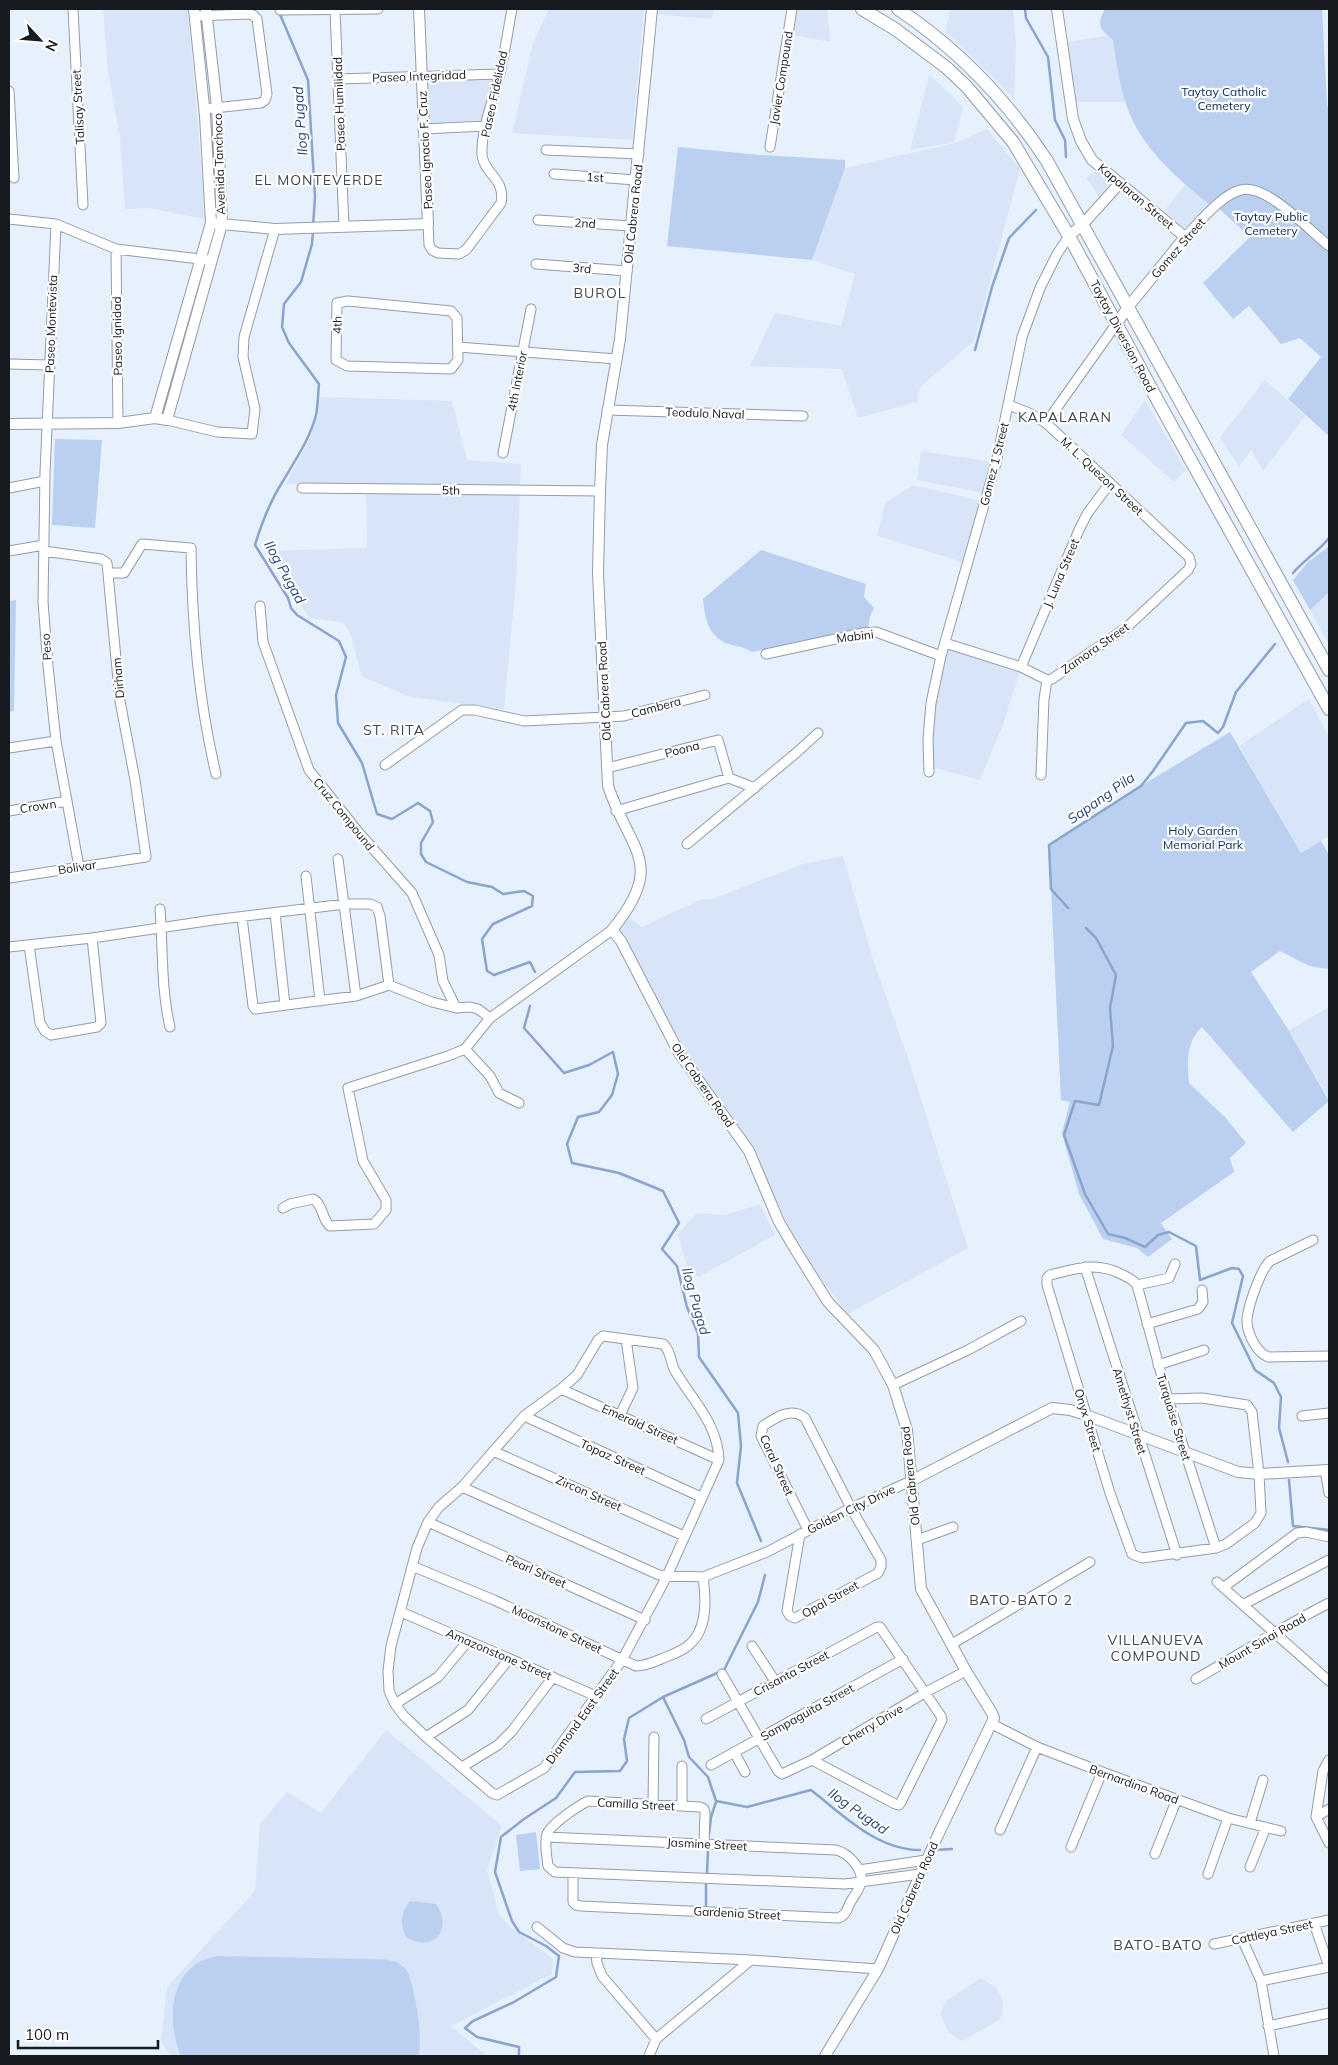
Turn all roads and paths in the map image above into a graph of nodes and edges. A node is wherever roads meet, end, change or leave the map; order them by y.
1 (73, 9) edge
2 (378, 9) edge
3 (419, 9) edge
4 (512, 9) edge
5 (652, 9) edge
6 (792, 9) edge
7 (862, 9) edge
8 (898, 9) edge
9 (1057, 9) edge
10 (280, 10) dead end
11 (335, 10) junction
12 (194, 12) edge
13 (206, 12) edge
14 (500, 74) junction
15 (422, 75) junction
16 (338, 79) junction
17 (9, 91) edge
18 (217, 108) junction
19 (204, 109) junction
20 (486, 126) junction
21 (423, 129) junction
22 (770, 147) dead end
23 (546, 150) dead end
24 (639, 154) junction
25 (554, 174) dead end
26 (14, 178) dead end
27 (636, 180) junction
28 (1120, 183) junction
29 (83, 205) dead end
30 (9, 219) edge
31 (538, 220) dead end
32 (56, 224) junction
33 (216, 224) junction
34 (428, 224) junction
35 (1083, 224) junction
36 (631, 226) junction
37 (344, 227) junction
38 (275, 228) junction
39 (1069, 236) junction
40 (1185, 237) junction
41 (1329, 246) edge
42 (116, 249) junction
43 (206, 260) junction
44 (536, 264) dead end
45 (627, 271) junction
46 (1128, 307) junction
47 (531, 309) dead end
48 (1117, 323) junction
49 (458, 347) junction
50 (523, 351) junction
51 (617, 359) junction
52 (9, 364) edge
53 (49, 365) junction
54 (1009, 405) junction
55 (607, 410) junction
56 (803, 416) dead end
57 (155, 418) junction
58 (167, 420) junction
59 (1046, 422) junction
60 (118, 423) junction
61 (9, 424) edge
62 (47, 424) junction
63 (503, 453) dead end
64 (45, 481) junction
65 (1110, 483) junction
66 (9, 488) edge
67 (302, 488) dead end
68 (600, 491) junction
69 (44, 548) junction
70 (9, 551) edge
71 (1188, 557) joint
72 (109, 573) junction
73 (1277, 578) junction
74 (1260, 587) junction
75 (260, 606) dead end
76 (946, 642) junction
77 (766, 654) dead end
78 (941, 656) junction
79 (1021, 667) junction
80 (1329, 670) edge
81 (1047, 680) junction
82 (705, 694) dead end
83 (1329, 709) edge
84 (606, 717) junction
85 (818, 733) dead end
86 (56, 741) junction
87 (9, 748) edge
88 (385, 765) dead end
89 (607, 768) junction
90 (929, 772) dead end
91 (216, 774) dead end
92 (1041, 775) dead end
93 (729, 778) junction
94 (755, 788) junction
95 (67, 801) junction
96 (9, 811) edge
97 (616, 811) junction
98 (687, 844) dead end
99 (146, 857) joint
100 (338, 859) dead end
101 (80, 867) junction
102 (306, 876) dead end
103 (9, 878) edge
104 (345, 904) junction
105 (160, 909) dead end
106 (310, 909) junction
107 (275, 913) junction
108 (242, 918) junction
109 (161, 927) junction
110 (612, 930) junction
111 (92, 938) junction
112 (29, 945) junction
113 (9, 947) edge
114 (389, 985) junction
115 (356, 996) junction
116 (320, 1001) junction
117 (285, 1005) junction
118 (456, 1008) junction
119 (490, 1018) junction
120 (170, 1027) dead end
121 (465, 1049) junction
122 (519, 1103) dead end
123 (283, 1208) dead end
124 (1313, 1240) dead end
125 (1175, 1264) dead end
126 (1085, 1267) junction
127 (1137, 1285) junction
128 (1202, 1290) dead end
129 (1021, 1321) dead end
130 (1147, 1324) junction
131 (626, 1339) junction
132 (1204, 1350) dead end
133 (1329, 1356) edge
134 (1158, 1365) junction
135 (893, 1385) junction
136 (561, 1389) junction
137 (1168, 1399) junction
138 (1329, 1413) edge
139 (620, 1415) junction
140 (1086, 1415) junction
141 (524, 1416) junction
142 (1302, 1416) dead end
143 (1137, 1435) junction
144 (493, 1450) junction
145 (1185, 1453) junction
146 (719, 1460) junction
147 (1327, 1470) edge
148 (1259, 1474) junction
149 (912, 1480) junction
150 (462, 1487) junction
151 (1329, 1493) edge
152 (701, 1497) junction
153 (851, 1508) junction
154 (428, 1522) junction
155 (953, 1527) dead end
156 (804, 1532) junction
157 (684, 1536) junction
158 (1329, 1537) edge
159 (917, 1540) junction
160 (1216, 1548) junction
161 (1176, 1555) junction
162 (1329, 1560) edge
163 (1090, 1562) dead end
164 (412, 1566) junction
165 (666, 1576) junction
166 (703, 1577) junction
167 (1329, 1603) edge
168 (1244, 1604) junction
169 (401, 1612) junction
170 (645, 1620) junction
171 (1276, 1633) junction
172 (468, 1641) junction
173 (952, 1644) junction
174 (752, 1646) dead end
175 (509, 1658) junction
176 (904, 1659) junction
177 (622, 1660) junction
178 (966, 1671) junction
179 (722, 1674) dead end
180 (553, 1677) junction
181 (1196, 1679) dead end
182 (776, 1682) junction
183 (1329, 1682) edge
184 (926, 1692) junction
185 (596, 1696) junction
186 (739, 1702) junction
187 (395, 1704) junction
188 (706, 1719) dead end
189 (992, 1724) junction
190 (426, 1737) junction
191 (654, 1737) dead end
192 (760, 1738) junction
193 (1037, 1747) junction
194 (734, 1752) junction
195 (812, 1760) junction
196 (1329, 1760) edge
197 (712, 1765) dead end
198 (682, 1766) dead end
199 (462, 1767) junction
200 (745, 1772) dead end
201 (1102, 1772) junction
202 (1263, 1780) dead end
203 (1178, 1799) junction
204 (653, 1805) junction
205 (682, 1806) junction
206 (1329, 1810) edge
207 (1316, 1817) junction
208 (1228, 1818) junction
209 (1250, 1823) junction
210 (1266, 1827) junction
211 (1000, 1830) dead end
212 (1281, 1831) dead end
213 (546, 1837) junction
214 (1329, 1843) edge
215 (704, 1844) junction
216 (1071, 1847) dead end
217 (1155, 1854) dead end
218 (926, 1860) junction
219 (1250, 1867) dead end
220 (859, 1870) junction
221 (573, 1873) junction
222 (920, 1874) junction
223 (1208, 1874) dead end
224 (861, 1882) junction
225 (1329, 1920) edge
226 (1314, 1923) junction
227 (536, 1927) dead end
228 (1242, 1939) junction
229 (1214, 1944) dead end
230 (596, 1953) junction
231 (751, 1960) junction
232 (1329, 1967) edge
233 (878, 1969) junction
234 (1261, 1981) junction
235 (1329, 2012) edge
236 (1268, 2026) junction
237 (656, 2038) junction
238 (649, 2056) edge
239 (825, 2056) edge
240 (1274, 2056) edge

1 - 29 street, Talisay Street
2 - 11 street
3 - 15 street, Paseo Ignacio F. Cruz
4 - 14 street, Paseo Fidelidad
5 - 24 street, Old Cabrera Road
6 - 22 street, Javier Compound
7 - 39 main road, Taytay Diversion Road
8 - 35 main road, Taytay Diversion Road
9 - 28 street, Kapalaran Street
10 - 11 street
11 - 16 street, Paseo Humilidad
12 - 13 street
12 - 19 street, Avenida Tanchoco
13 - 18 street, Avenida Tanchoco
13 - 18 street
14 - 15 street, Paseo Integridad
14 - 20 street, Paseo Fidelidad
15 - 16 street, Paseo Integridad
15 - 21 street, Paseo Ignacio F. Cruz
16 - 37 street, Paseo Humilidad
17 - 26 street
18 - 19 street
18 - 33 street, Avenida Tanchoco
19 - 33 street, Avenida Tanchoco
20 - 21 street
20 - 34 street, Paseo Fidelidad
21 - 34 street, Paseo Ignacio F. Cruz
23 - 24 street
24 - 27 street, Old Cabrera Road
25 - 27 street, 1st
27 - 36 street, Old Cabrera Road
28 - 35 street, Gomez 1 Street
28 - 40 street, Kapalaran Street
30 - 32 street
31 - 36 street, 2nd
32 - 42 street
32 - 53 street, Paseo Montevista
33 - 38 street, Paseo Ignacio F. Cruz
33 - 43 street, Avenida Tanchoco
34 - 37 street, Paseo Ignacio F. Cruz
35 - 39 street, Gomez 1 Street
35 - 46 main road, Taytay Diversion Road
36 - 45 street, Old Cabrera Road
37 - 38 street, Paseo Ignacio F. Cruz
38 - 58 street
39 - 48 main road, Taytay Diversion Road
39 - 54 street, Gomez 1 Street
40 - 41 street, Gomez Street
40 - 46 street, Gomez Street
42 - 43 street
42 - 60 street, Paseo Ignidad
43 - 57 street, Avenida Tanchoco
43 - 58 street, Avenida Tanchoco
44 - 45 street, 3rd
45 - 51 street, Old Cabrera Road
46 - 48 street, Gomez Street
46 - 73 main road, Taytay Diversion Road
47 - 50 street, 4th Interior
48 - 59 street
48 - 74 main road, Taytay Diversion Road
49 - 49 street, 4th
49 - 50 street
50 - 51 street
50 - 63 street, 4th Interior
51 - 55 street, Old Cabrera Road
52 - 53 street
53 - 62 street, Paseo Montevista
54 - 59 street, M. L. Quezon Street
54 - 76 street, Gomez 1 Street
55 - 56 street, Teodulo Naval
55 - 68 street, Old Cabrera Road
57 - 58 street
57 - 60 street
59 - 65 street, M. L. Quezon Street
60 - 62 street
61 - 62 street
62 - 64 street, Peso
64 - 66 street
64 - 69 street, Peso
65 - 71 street, M. L. Quezon Street
65 - 79 street, J. Luna Street
67 - 68 street, 5th
68 - 84 street, Old Cabrera Road
69 - 70 street
69 - 72 street
69 - 86 street, Peso
71 - 81 street, Zamora Street
72 - 91 street
72 - 99 street, Dirham
73 - 74 main road
73 - 80 main road, Taytay Diversion Road
74 - 83 main road, Taytay Diversion Road
75 - 118 street, Cruz Compound
76 - 78 street, Gomez 1 Street
76 - 79 street, Zamora Street
77 - 78 street, Mabini
78 - 90 street, Gomez 1 Street
79 - 81 street, Zamora Street
81 - 92 street
82 - 84 street, Cambera
84 - 88 street, Cambera
84 - 89 street, Old Cabrera Road
85 - 94 street
86 - 87 street
86 - 95 street, Peso
89 - 93 street, Poona
89 - 97 street, Old Cabrera Road
93 - 94 street
93 - 97 street
94 - 98 street
95 - 96 street, Crown
95 - 101 street, Peso
97 - 110 street, Old Cabrera Road
99 - 101 street, Bolivar
100 - 104 street
101 - 103 street, Bolivar
102 - 106 street
104 - 106 street
104 - 114 street
104 - 115 street
105 - 109 street
106 - 107 street
106 - 116 street
107 - 108 street
107 - 117 street
108 - 109 street
108 - 117 street
109 - 111 street
109 - 120 street
110 - 119 street
110 - 135 street, Old Cabrera Road
111 - 112 street
111 - 112 street
112 - 113 street
114 - 115 street
114 - 118 street
115 - 116 street
116 - 117 street
118 - 119 street
119 - 121 street
121 - 122 street
121 - 123 street
124 - 133 street
125 - 127 street
126 - 127 street
126 - 140 street, Onyx Street
126 - 143 street, Amethyst Street
127 - 130 street, Turquoise Street
128 - 130 street
129 - 135 street
130 - 134 street, Turquoise Street
131 - 136 street, Diamond East Street
131 - 139 street
131 - 146 street
132 - 134 street
134 - 137 street, Turquoise Street
135 - 149 street, Old Cabrera Road
136 - 139 street, Emerald Street
136 - 141 street, Diamond East Street
137 - 145 street, Turquoise Street
137 - 148 street
138 - 142 street
139 - 146 street, Emerald Street
140 - 143 street, Golden City Drive
140 - 149 street, Golden City Drive
140 - 161 street, Onyx Street
141 - 144 street, Diamond East Street
141 - 152 street, Topaz Street
143 - 145 street, Golden City Drive
143 - 161 street, Amethyst Street
144 - 150 street, Diamond East Street
144 - 157 street, Zircon Street
145 - 148 street, Golden City Drive
145 - 160 street, Turquoise Street
146 - 152 street, Diamond East Street
147 - 148 street, Golden City Drive
147 - 151 street
148 - 160 street
149 - 153 street, Golden City Drive
149 - 159 street, Old Cabrera Road
150 - 154 street, Diamond East Street
150 - 165 street, Golden City Drive
152 - 157 street, Diamond East Street
153 - 156 street, Golden City Drive
153 - 156 street, Opal Street
153 - 156 street, Coral Street
154 - 164 street, Diamond East Street
154 - 170 street, Pearl Street
155 - 159 street
156 - 166 street, Golden City Drive
157 - 165 street, Diamond East Street
158 - 168 street
159 - 173 street, Old Cabrera Road
160 - 161 street
162 - 168 street
163 - 173 street
164 - 169 street, Diamond East Street
164 - 177 street, Moonstone Street
165 - 166 street, Golden City Drive
165 - 170 street, Diamond East Street
166 - 177 street, Moonstone Street
167 - 171 street, Mount Sinai Road
168 - 171 street
169 - 172 street, Amazonstone Street
169 - 187 street, Diamond East Street
170 - 177 street, Diamond East Street
171 - 181 street, Mount Sinai Road
171 - 183 street
172 - 175 street, Amazonstone Street
172 - 187 street
173 - 178 street, Old Cabrera Road
174 - 182 street
175 - 180 street, Amazonstone Street
175 - 190 street
176 - 182 street, Crisanta Street
176 - 184 street
176 - 192 street, Sampaguita Street
177 - 185 street, Diamond East Street
178 - 184 street, Cherry Drive
178 - 189 street, Old Cabrera Road
179 - 186 street
180 - 185 street, Amazonstone Street
180 - 199 street
182 - 186 street, Crisanta Street
184 - 195 street, Cherry Drive
184 - 195 street
185 - 199 street, Diamond East Street
186 - 188 street, Crisanta Street
186 - 192 street
187 - 190 street, Diamond East Street
189 - 193 street, Bernardino Road
189 - 218 street, Old Cabrera Road
190 - 199 street, Diamond East Street
191 - 204 street
192 - 194 street, Sampaguita Street
192 - 195 street, Cherry Drive
193 - 201 street, Bernardino Road
193 - 211 street
194 - 197 street, Sampaguita Street
194 - 200 street
196 - 207 street
198 - 205 street
201 - 203 street, Bernardino Road
201 - 216 street
202 - 209 street
203 - 208 street, Bernardino Road
203 - 217 street
204 - 205 street, Camilla Street
204 - 213 street, Camilla Street
205 - 215 street, Camilla Street
206 - 207 street
207 - 214 street
208 - 209 street, Bernardino Road
208 - 223 street
209 - 210 street, Bernardino Road
210 - 212 street, Bernardino Road
210 - 219 street
213 - 215 street, Jasmine Street
213 - 221 street
215 - 220 street, Jasmine Street
218 - 220 street
218 - 222 street, Old Cabrera Road
220 - 224 street
221 - 224 street
221 - 224 street, Gardenia Street
222 - 224 street
222 - 233 street, Old Cabrera Road
225 - 226 street, Cattleya Street
226 - 228 street, Cattleya Street
226 - 232 street
227 - 230 street
228 - 229 street, Cattleya Street
228 - 234 street
230 - 231 street
230 - 237 street
231 - 233 street
231 - 237 street
232 - 234 street
233 - 239 street, Old Cabrera Road
234 - 236 street
235 - 236 street
236 - 240 street
237 - 238 street

